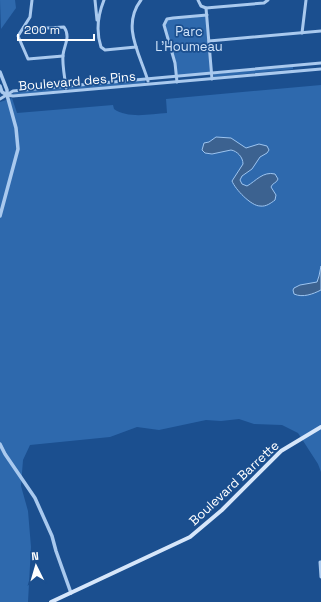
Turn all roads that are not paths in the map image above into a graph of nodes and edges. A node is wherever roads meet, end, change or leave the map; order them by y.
1 (32, 0) edge
2 (95, 0) edge
3 (104, 0) edge
4 (141, 0) edge
5 (198, 0) edge
6 (268, 0) edge
7 (306, 0) edge
8 (206, 8) junction
9 (207, 15) junction
10 (98, 26) junction
11 (24, 27) junction
12 (321, 31) edge
13 (302, 33) junction
14 (209, 41) junction
15 (136, 47) junction
16 (63, 56) junction
17 (321, 63) edge
18 (295, 65) junction
19 (321, 69) edge
20 (295, 71) junction
21 (0, 72) edge
22 (212, 73) junction
23 (176, 76) junction
24 (148, 79) junction
25 (212, 79) junction
26 (177, 82) junction
27 (149, 84) junction
28 (0, 86) edge
29 (66, 86) junction
30 (66, 92) junction
31 (7, 95) junction
32 (0, 99) edge
33 (0, 216) edge
34 (321, 426) edge
35 (0, 444) edge
36 (321, 562) edge
37 (321, 577) edge
38 (71, 593) junction
39 (52, 602) edge

1 - 11 street
2 - 10 street
3 - 10 street
4 - 15 street
5 - 8 street
6 - 8 street
7 - 13 street
8 - 9 street
9 - 14 street
9 - 23 street
10 - 15 street
11 - 16 street
11 - 16 street
12 - 13 street
13 - 14 street
14 - 22 street
15 - 24 street
16 - 29 street
17 - 18 street, Boulevard des Pins
18 - 20 street
18 - 22 street, Boulevard des Pins
19 - 20 street, Boulevard des Pins
20 - 25 street, Boulevard des Pins
21 - 31 street
22 - 23 street, Boulevard des Pins
22 - 25 street
23 - 24 street, Boulevard des Pins
23 - 26 street
24 - 27 street
24 - 29 street, Boulevard des Pins
25 - 26 street, Boulevard des Pins
26 - 27 street, Boulevard des Pins
27 - 30 street, Boulevard des Pins
28 - 31 street
29 - 30 street
29 - 31 street, Boulevard des Pins
30 - 31 street, Boulevard des Pins
31 - 32 street
31 - 33 street
34 - 38 main road, Boulevard Barrette
35 - 38 street
36 - 37 street
38 - 39 main road, Boulevard Barrette

